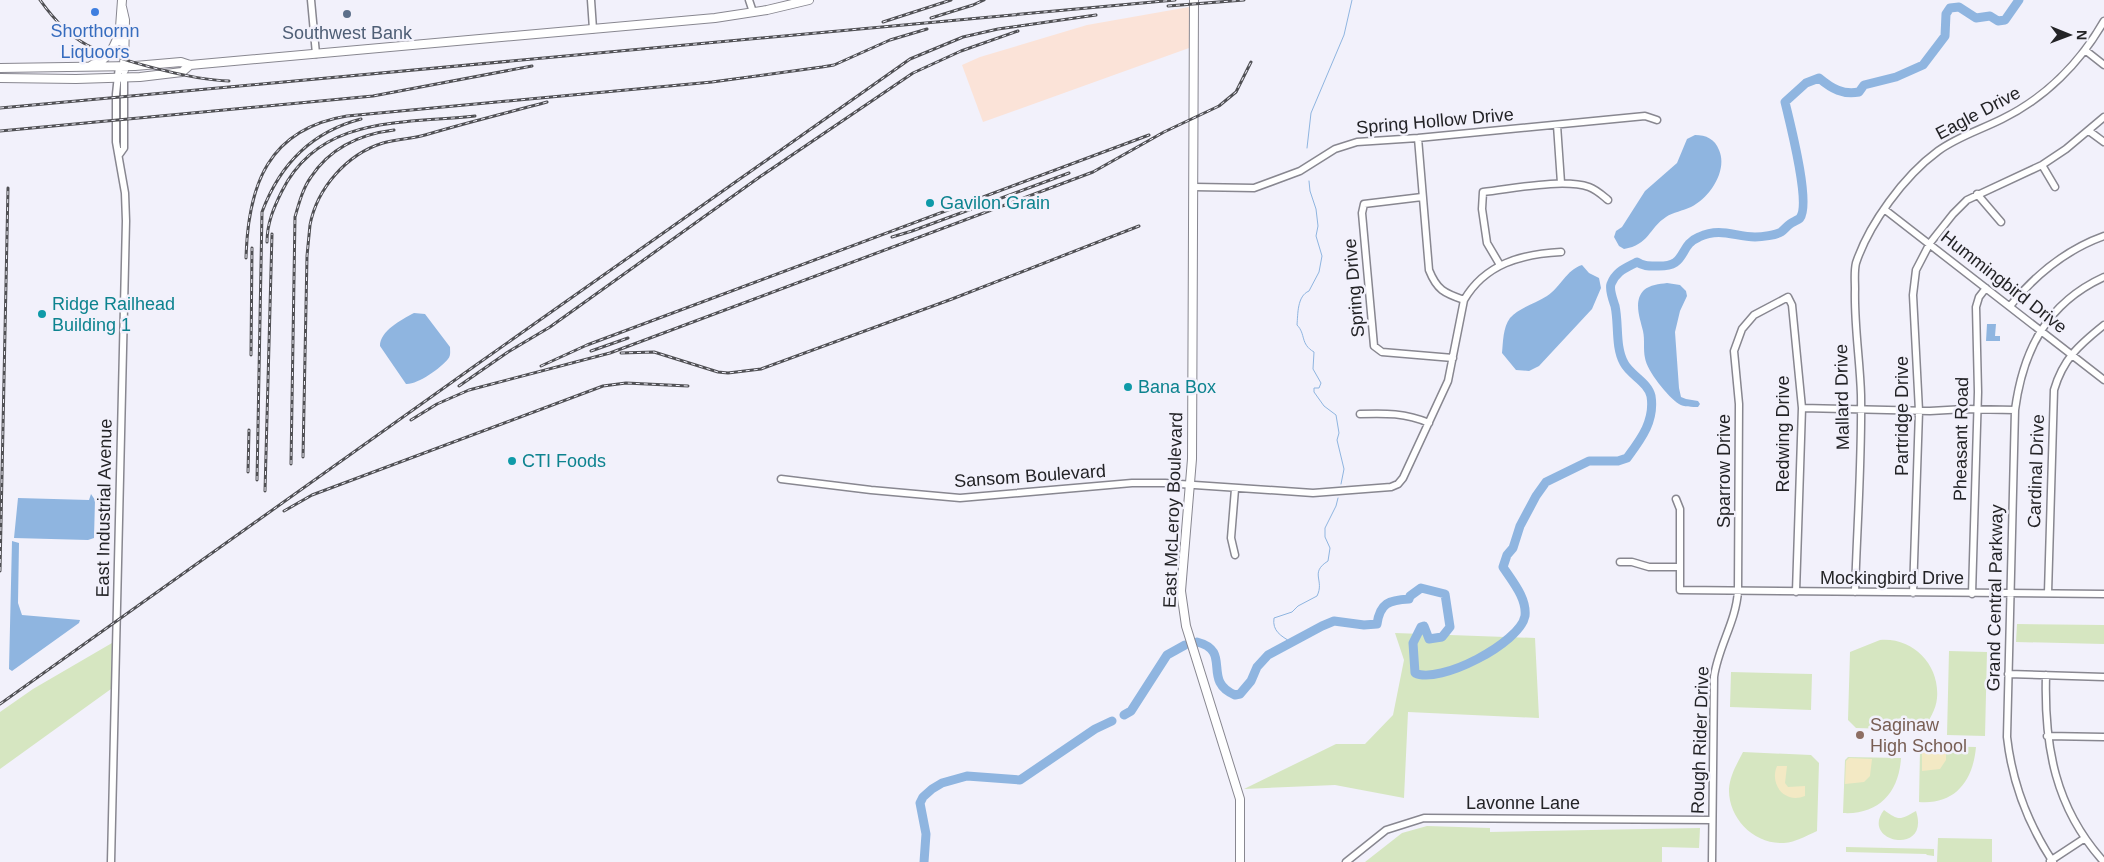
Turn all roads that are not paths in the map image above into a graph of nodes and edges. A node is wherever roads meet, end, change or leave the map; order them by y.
1 (311, 0) edge
2 (591, 0) edge
3 (749, 0) edge
4 (809, 0) edge
5 (1194, 0) edge
6 (122, 3) edge
7 (753, 12) junction
8 (2104, 21) edge
9 (593, 29) junction
10 (119, 34) junction
11 (2085, 50) junction
12 (316, 54) junction
13 (190, 65) junction
14 (2104, 65) edge
15 (121, 66) junction
16 (85, 67) junction
17 (0, 68) edge
18 (0, 78) edge
19 (121, 78) junction
20 (2104, 117) edge
21 (1657, 120) dead end
22 (1557, 125) junction
23 (2089, 131) junction
24 (1418, 138) junction
25 (2104, 142) edge
26 (2042, 165) junction
27 (1562, 183) junction
28 (1194, 187) junction
29 (2055, 187) dead end
30 (1977, 194) junction
31 (1422, 197) junction
32 (1608, 200) dead end
33 (1884, 208) junction
34 (2001, 222) dead end
35 (2104, 236) edge
36 (1930, 243) junction
37 (1561, 252) dead end
38 (1500, 265) junction
39 (2104, 277) edge
40 (1986, 288) junction
41 (1464, 300) junction
42 (2010, 306) junction
43 (2104, 325) edge
44 (2041, 329) junction
45 (1734, 351) joint
46 (2071, 353) junction
47 (1453, 358) junction
48 (2104, 380) edge
49 (1802, 408) junction
50 (1861, 409) junction
51 (1978, 409) junction
52 (2015, 410) junction
53 (1919, 411) junction
54 (1360, 414) dead end
55 (1429, 423) junction
56 (781, 478) dead end
57 (1191, 486) junction
58 (1235, 489) junction
59 (1676, 499) dead end
60 (1235, 555) dead end
61 (1620, 562) dead end
62 (1680, 567) junction
63 (1738, 592) junction
64 (1796, 592) junction
65 (1855, 592) junction
66 (1913, 592) junction
67 (2009, 593) junction
68 (2048, 593) junction
69 (1972, 594) junction
70 (2104, 594) edge
71 (2008, 674) junction
72 (2046, 675) junction
73 (2104, 677) edge
74 (2048, 736) junction
75 (2104, 737) edge
76 (1712, 820) junction
77 (2085, 838) junction
78 (2051, 861) edge
79 (111, 862) edge
80 (1240, 862) edge
81 (1346, 862) edge
82 (1712, 862) edge
83 (2104, 862) edge

1 - 12 street
2 - 9 street
3 - 7 street
4 - 7 main road
5 - 28 main road, East McLeroy Boulevard
6 - 10 main road
6 - 15 main road
7 - 9 main road
8 - 11 street, Eagle Drive
9 - 12 main road
10 - 15 main road
10 - 16 main road
11 - 14 street
11 - 33 street, Eagle Drive
12 - 13 main road
13 - 15 main road
13 - 19 main road
15 - 16 main road
15 - 19 main road
16 - 17 main road
18 - 19 main road
19 - 79 street, East Industrial Avenue
20 - 23 street, Partridge Drive
21 - 22 street, Spring Hollow Drive
22 - 24 street, Spring Hollow Drive
22 - 27 street
23 - 25 street
23 - 26 street, Partridge Drive
24 - 28 street, Spring Hollow Drive
24 - 31 street
26 - 29 street
26 - 30 street, Partridge Drive
27 - 32 street
27 - 38 street
28 - 57 main road, East McLeroy Boulevard
30 - 34 street
30 - 36 street, Partridge Drive
31 - 41 street
31 - 47 street, Spring Drive
33 - 36 street, Hummingbird Drive
33 - 50 street, Mallard Drive
35 - 42 street
36 - 40 street, Hummingbird Drive
36 - 53 street, Partridge Drive
37 - 38 street
38 - 41 street
39 - 44 street, Grand Central Parkway
40 - 42 street, Hummingbird Drive
40 - 51 street, Pheasant Road
41 - 47 street, Sansom Boulevard
42 - 44 street, Hummingbird Drive
43 - 46 street
44 - 46 street, Hummingbird Drive
44 - 52 street, Grand Central Parkway
45 - 49 street, Redwing Drive
45 - 63 street, Sparrow Drive
46 - 48 street, Hummingbird Drive
46 - 68 street, Cardinal Drive
47 - 55 street, Sansom Boulevard
49 - 50 street
49 - 64 street, Redwing Drive
50 - 53 street
50 - 65 street, Mallard Drive
51 - 52 street
51 - 53 street
51 - 69 street, Pheasant Road
52 - 67 street, Grand Central Parkway
53 - 66 street, Partridge Drive
54 - 55 street
55 - 58 street, Sansom Boulevard
56 - 57 street, Sansom Boulevard
57 - 58 street, Sansom Boulevard
57 - 80 main road, East McLeroy Boulevard
58 - 60 street
59 - 62 street
61 - 62 street
62 - 63 street, Mockingbird Drive
63 - 64 street, Mockingbird Drive
63 - 76 street, Rough Rider Drive
64 - 65 street, Mockingbird Drive
65 - 66 street, Mockingbird Drive
66 - 69 street, Mockingbird Drive
67 - 68 street, Mockingbird Drive
67 - 69 street, Mockingbird Drive
67 - 71 street, Grand Central Parkway
68 - 70 street, Mockingbird Drive
71 - 72 street
71 - 78 street, Grand Central Parkway
72 - 73 street
72 - 74 street
74 - 75 street
74 - 77 street
76 - 81 street, Lavonne Lane
76 - 82 street, Rough Rider Drive
77 - 78 street
77 - 83 street

